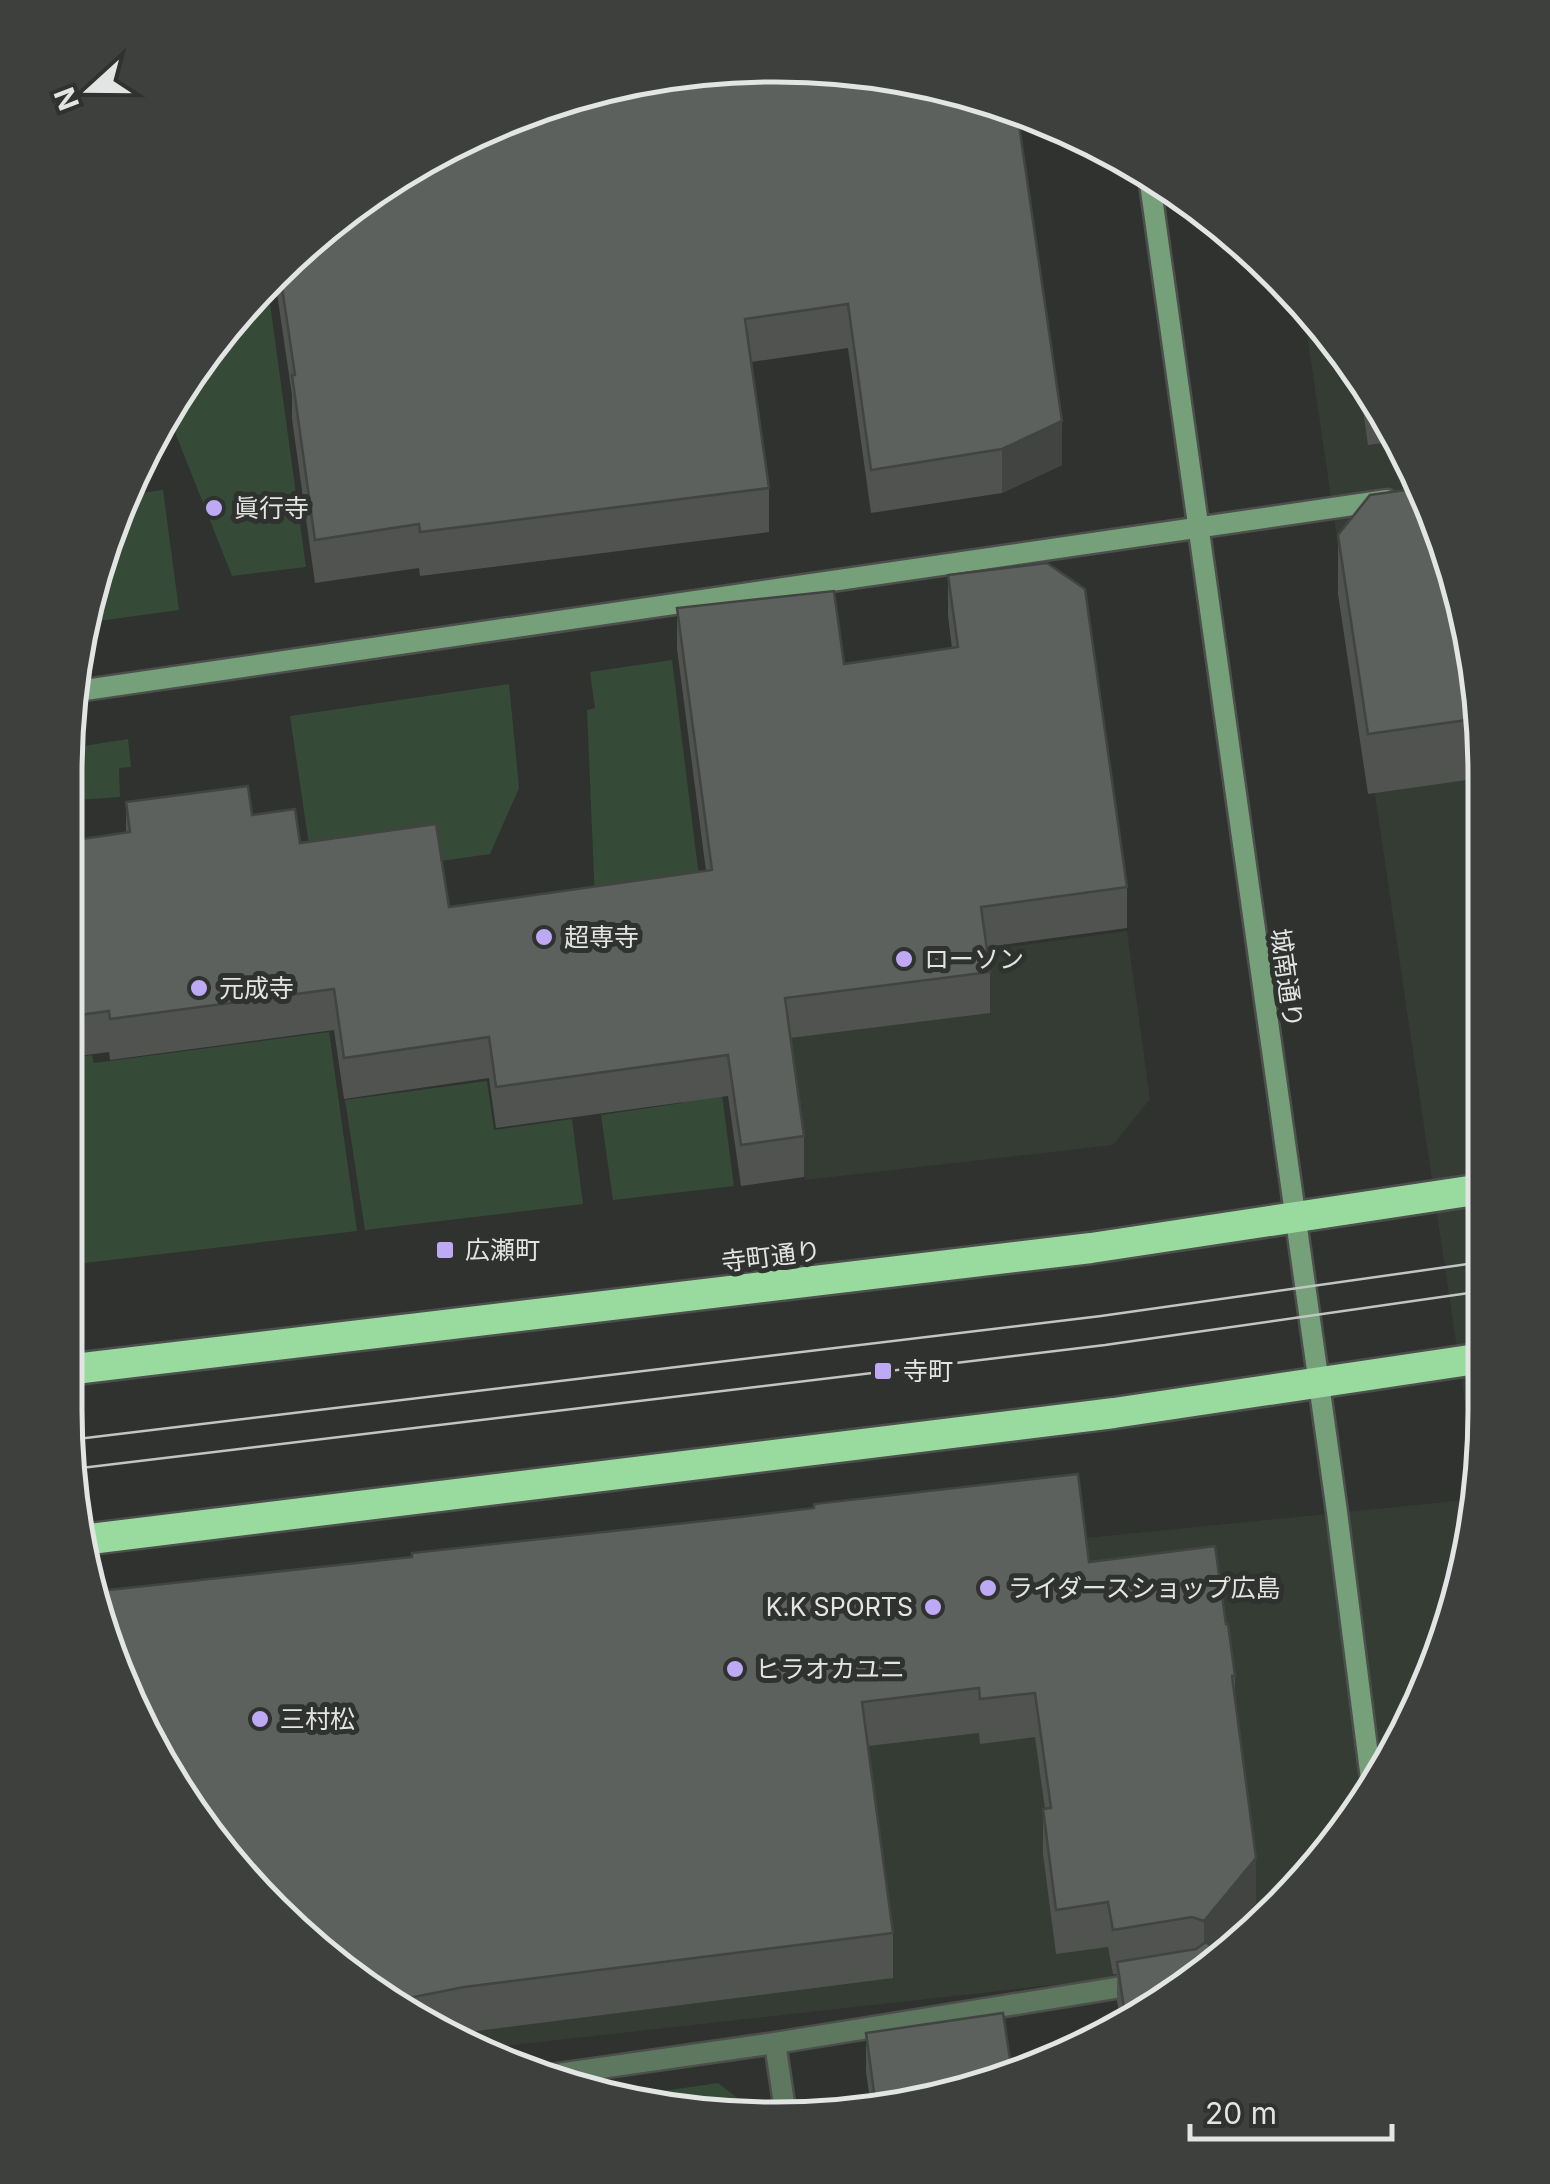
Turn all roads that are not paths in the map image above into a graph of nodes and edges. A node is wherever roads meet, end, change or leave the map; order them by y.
1 (1152, 194) edge
2 (1403, 497) edge
3 (1200, 526) junction
4 (88, 690) edge
5 (1468, 1191) edge
6 (1296, 1217) junction
7 (1468, 1360) edge
8 (82, 1368) edge
9 (1319, 1382) junction
10 (95, 1538) edge
11 (1369, 1765) edge
12 (1156, 1982) edge
13 (775, 2043) junction
14 (574, 2072) edge
15 (784, 2102) edge

1 - 3 street, 城南通り
2 - 3 street
3 - 4 street
3 - 6 street, 城南通り
5 - 6 highway, 寺町通り
6 - 8 highway, 寺町通り
6 - 9 street, 城南通り
7 - 9 highway
9 - 10 highway
9 - 11 street, 城南通り
12 - 13 street
13 - 14 street
13 - 15 street

